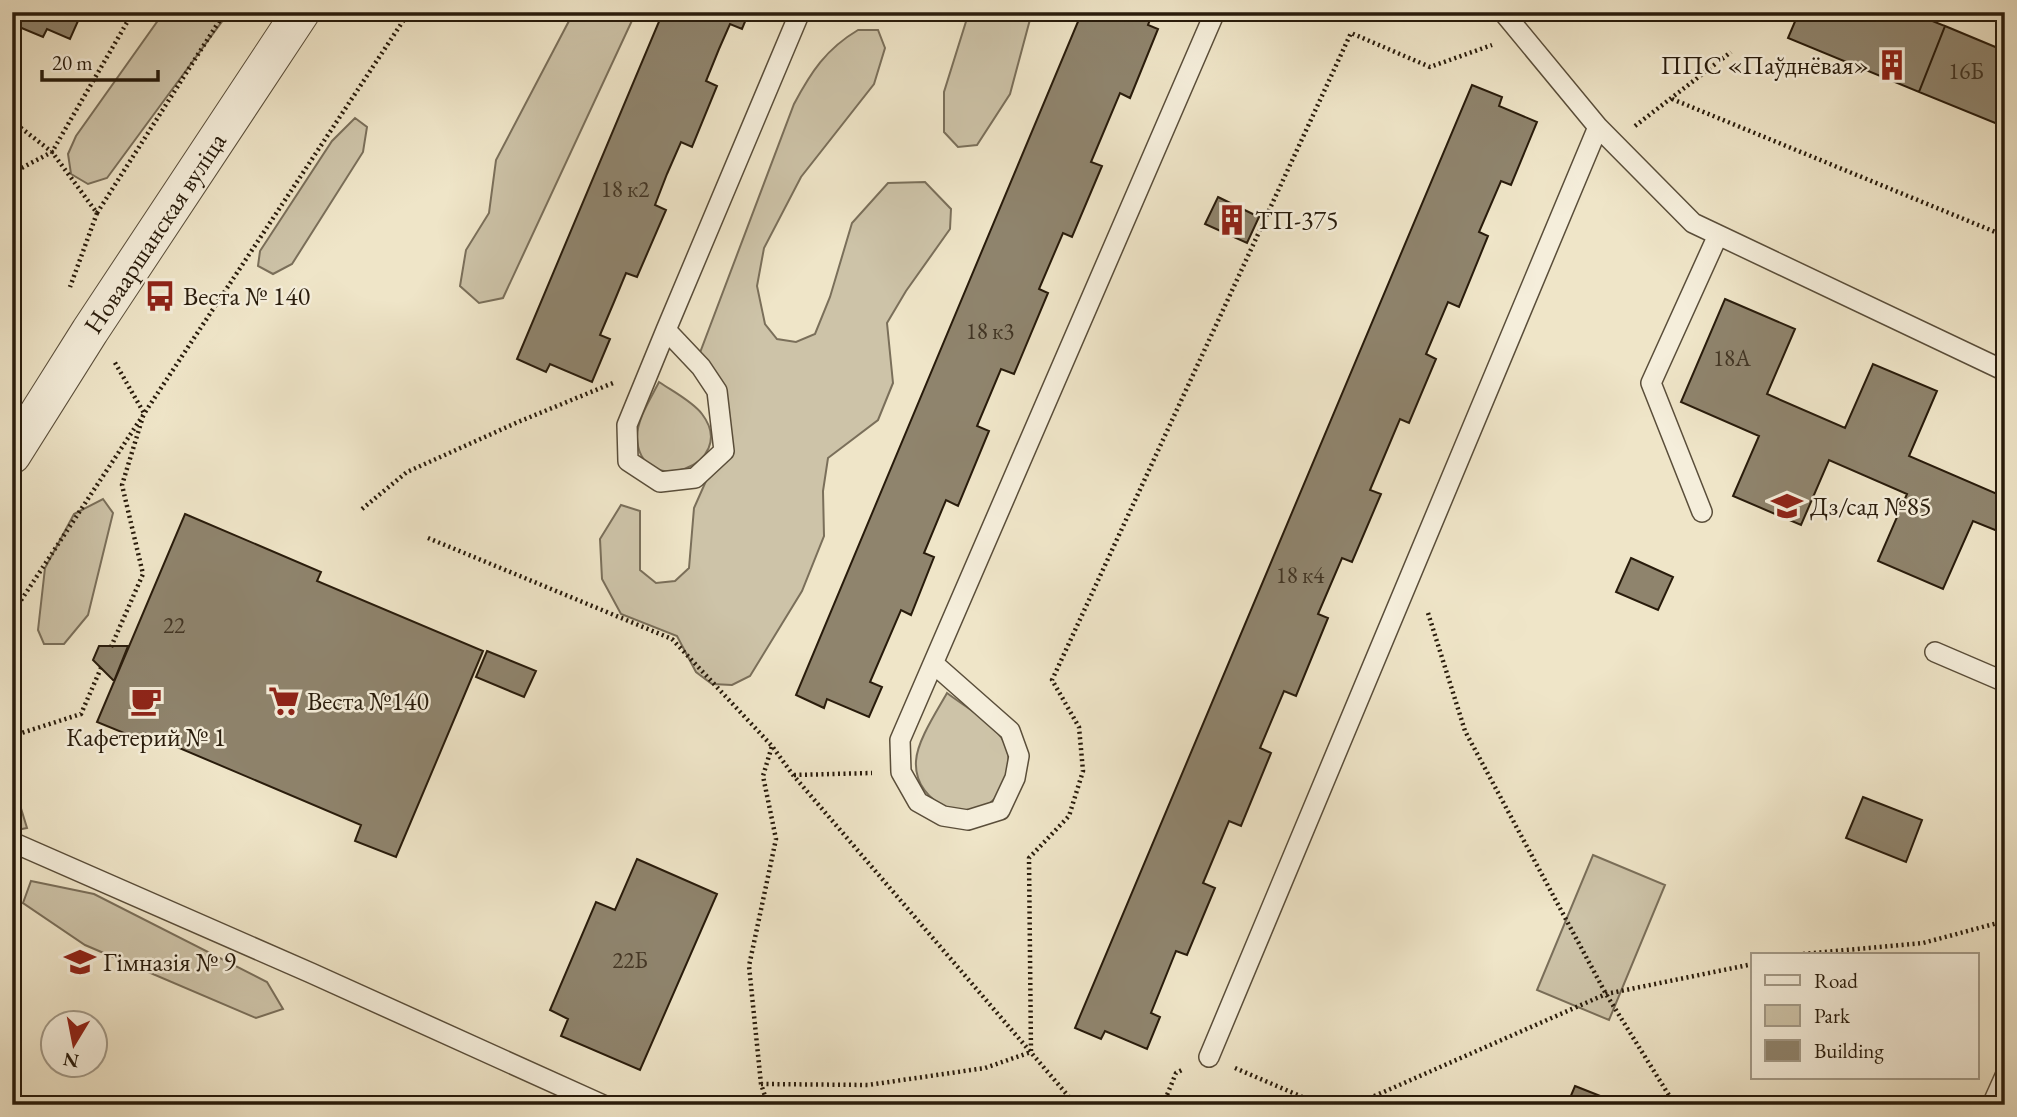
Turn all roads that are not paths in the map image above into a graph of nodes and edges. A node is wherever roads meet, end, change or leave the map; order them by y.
1 (302, 12) edge
2 (800, 12) edge
3 (1215, 12) edge
4 (1503, 12) edge
5 (1598, 127) junction
6 (1718, 235) junction
7 (666, 330) junction
8 (2005, 371) edge
9 (12, 455) edge
10 (1702, 512) dead end
11 (1935, 652) dead end
12 (934, 664) junction
13 (2005, 682) edge
14 (12, 842) edge
15 (1209, 1057) road end
16 (2005, 1076) edge
17 (603, 1105) edge
18 (1992, 1105) edge

1 - 9 street, Новааршанская вуліца
2 - 7 lane
3 - 12 lane
4 - 5 lane
5 - 6 lane
5 - 15 lane
6 - 8 lane
6 - 10 lane
7 - 7 lane
11 - 13 lane
12 - 12 lane
14 - 17 lane
16 - 18 lane

